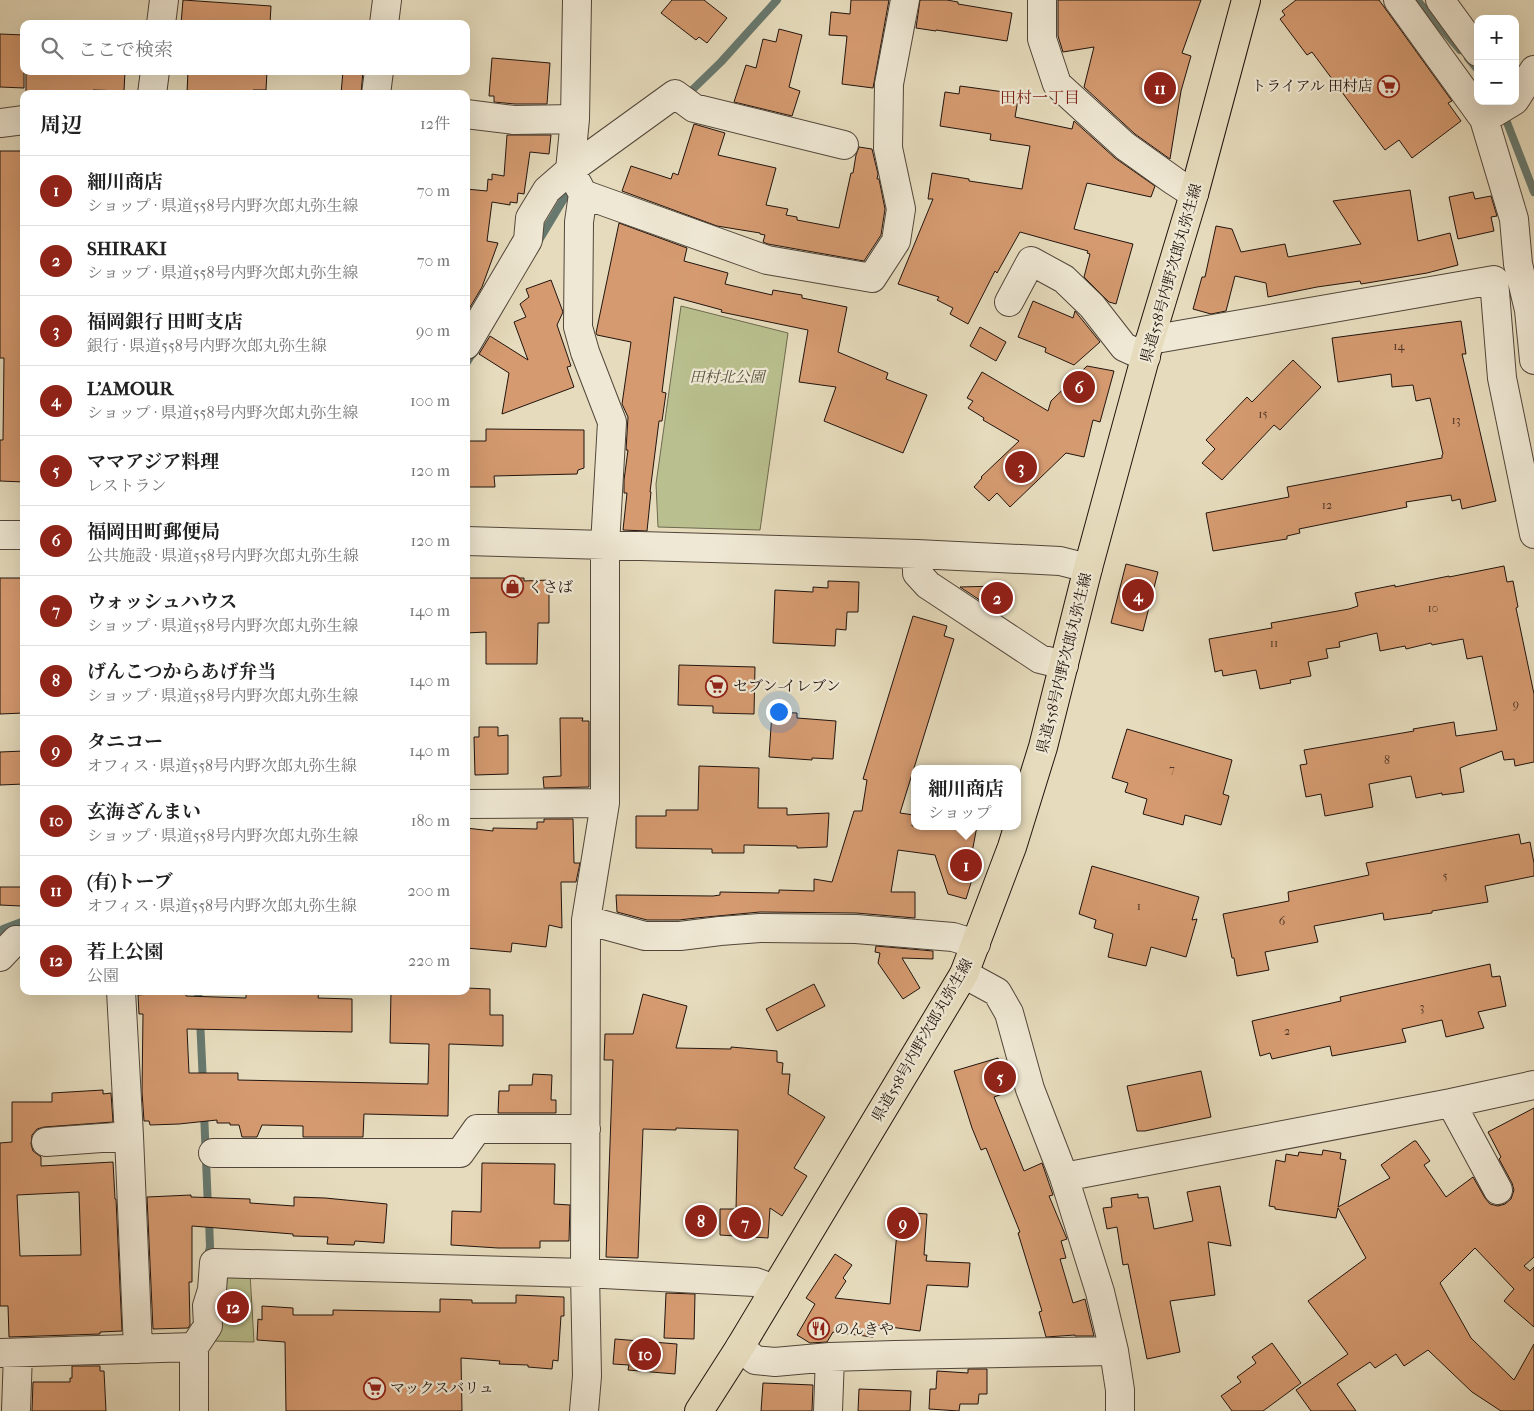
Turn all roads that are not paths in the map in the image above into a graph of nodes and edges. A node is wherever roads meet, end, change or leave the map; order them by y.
1 (164, 0) edge
2 (387, 0) edge
3 (577, 0) edge
4 (905, 0) edge
5 (1042, 0) edge
6 (1246, 0) edge
7 (1398, 0) edge
8 (1440, 0) edge
9 (162, 20) edge
10 (384, 20) edge
11 (1474, 47) edge
12 (154, 75) edge
13 (378, 75) edge
14 (153, 90) edge
15 (377, 90) edge
16 (1503, 105) edge
17 (470, 114) edge
18 (576, 119) junction
19 (1484, 119) junction
20 (20, 120) edge
21 (0, 123) edge
22 (844, 145) dead end
23 (570, 170) junction
24 (583, 194) junction
25 (1194, 194) junction
26 (1526, 261) edge
27 (1494, 280) junction
28 (1009, 302) dead end
29 (470, 338) edge
30 (1148, 349) junction
31 (1534, 360) edge
32 (1534, 534) edge
33 (0, 535) edge
34 (20, 535) edge
35 (470, 541) edge
36 (605, 545) junction
37 (917, 554) junction
38 (1088, 568) junction
39 (1064, 665) junction
40 (605, 803) junction
41 (470, 804) edge
42 (1021, 818) edge
43 (1017, 830) edge
44 (586, 920) junction
45 (20, 940) edge
46 (976, 944) junction
47 (0, 957) edge
48 (964, 974) junction
49 (121, 995) edge
50 (1534, 1085) edge
51 (1451, 1104) junction
52 (586, 1129) junction
53 (130, 1136) junction
54 (46, 1142) dead end
55 (213, 1153) dead end
56 (1064, 1177) junction
57 (1498, 1190) dead end
58 (585, 1273) junction
59 (775, 1289) junction
60 (200, 1337) junction
61 (740, 1347) junction
62 (138, 1349) junction
63 (1114, 1351) junction
64 (9, 1353) edge
65 (830, 1357) junction
66 (16, 1411) edge
67 (194, 1411) edge
68 (584, 1411) edge
69 (699, 1411) edge
70 (828, 1411) edge
71 (1120, 1411) edge

1 - 9 street
2 - 10 street
3 - 18 street
4 - 24 street
5 - 25 street
6 - 25 main road, 県道558号内野次郎丸弥生線
7 - 19 street
8 - 11 street
12 - 14 street
13 - 15 street
16 - 19 street
17 - 18 street
18 - 23 street
19 - 26 street
20 - 21 street
22 - 23 street
23 - 24 street
23 - 29 street
24 - 36 street
25 - 30 main road, 県道558号内野次郎丸弥生線
26 - 27 street
26 - 31 street
27 - 30 street
27 - 32 street
28 - 30 street
30 - 38 main road, 県道558号内野次郎丸弥生線
33 - 34 street
35 - 36 street
36 - 37 street
36 - 40 street
37 - 38 street
37 - 39 street
38 - 39 main road, 県道558号内野次郎丸弥生線
39 - 42 main road, 県道558号内野次郎丸弥生線
40 - 41 street
40 - 44 street
43 - 46 main road, 県道558号内野次郎丸弥生線
44 - 46 street
44 - 52 street
45 - 47 street
46 - 48 main road, 県道558号内野次郎丸弥生線
48 - 56 street
48 - 59 main road, 県道558号内野次郎丸弥生線
49 - 53 street
50 - 51 street
51 - 56 street
51 - 57 street
52 - 55 street
52 - 58 street
53 - 54 street
53 - 62 street
56 - 63 street
58 - 59 street
58 - 60 street
58 - 68 street
59 - 61 main road, 県道558号内野次郎丸弥生線
60 - 62 street
60 - 67 street
61 - 65 street
61 - 69 main road, 県道558号内野次郎丸弥生線
62 - 64 street
63 - 65 street
63 - 71 street
64 - 66 street
65 - 70 street

